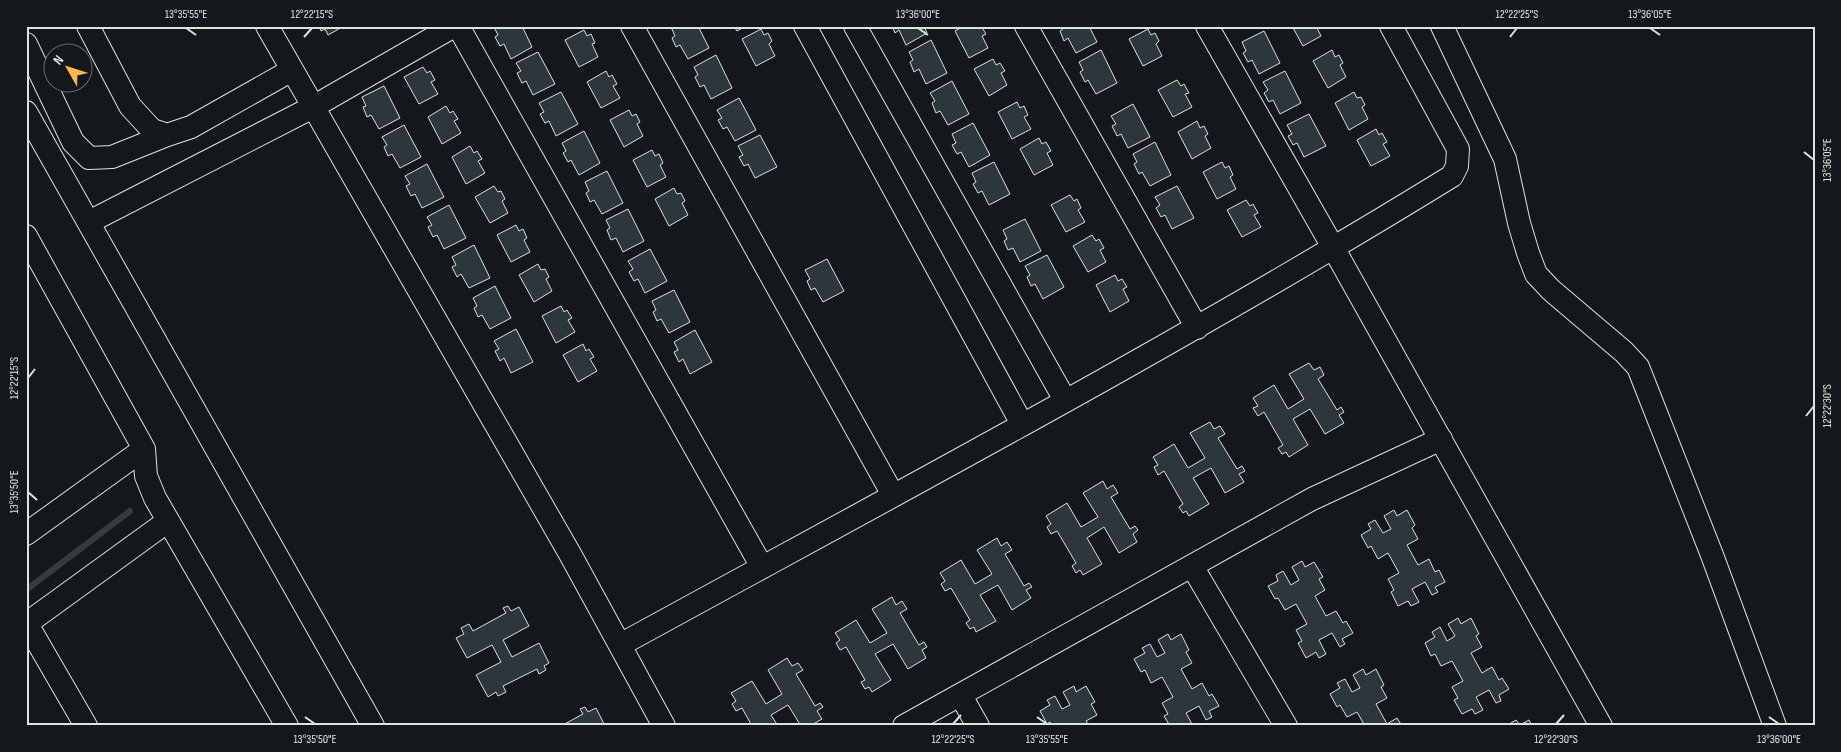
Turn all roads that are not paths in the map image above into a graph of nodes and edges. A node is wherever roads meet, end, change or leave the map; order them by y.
1 (88, 26) edge
2 (267, 26) edge
3 (456, 26) edge
4 (632, 26) edge
5 (805, 26) edge
6 (855, 26) edge
7 (1026, 26) edge
8 (1207, 26) edge
9 (1391, 26) edge
10 (1442, 26) edge
11 (26, 44) edge
12 (292, 70) junction
13 (313, 107) junction
14 (26, 112) edge
15 (168, 134) junction
16 (89, 222) junction
17 (26, 236) edge
18 (1334, 249) junction
19 (1197, 328) junction
20 (1065, 400) junction
21 (1022, 424) junction
22 (1441, 439) junction
23 (144, 449) junction
24 (894, 494) junction
25 (168, 521) junction
26 (26, 534) edge
27 (1192, 566) junction
28 (762, 567) junction
29 (26, 624) edge
30 (620, 645) junction
31 (961, 696) junction
32 (86, 726) edge
33 (287, 726) edge
34 (373, 726) edge
35 (664, 726) edge
36 (904, 726) edge
37 (978, 726) edge
38 (1286, 726) edge
39 (1601, 726) edge
40 (1775, 726) edge

1 - 15 street
2 - 12 street
3 - 13 street
3 - 28 street
4 - 24 street
5 - 21 street
6 - 20 street
7 - 19 street
8 - 18 street
9 - 18 street
10 - 40 street
11 - 15 street
12 - 13 street
12 - 15 street
13 - 16 street
13 - 30 street
14 - 16 street
16 - 34 street
17 - 23 street
18 - 19 street
18 - 22 street
19 - 20 street
20 - 21 street
21 - 24 street
22 - 27 street
22 - 39 street
23 - 25 street
23 - 26 street
24 - 28 street
25 - 29 street
25 - 33 street
27 - 31 street
27 - 38 street
28 - 30 street
29 - 32 street
30 - 35 street
31 - 36 street
31 - 37 street

